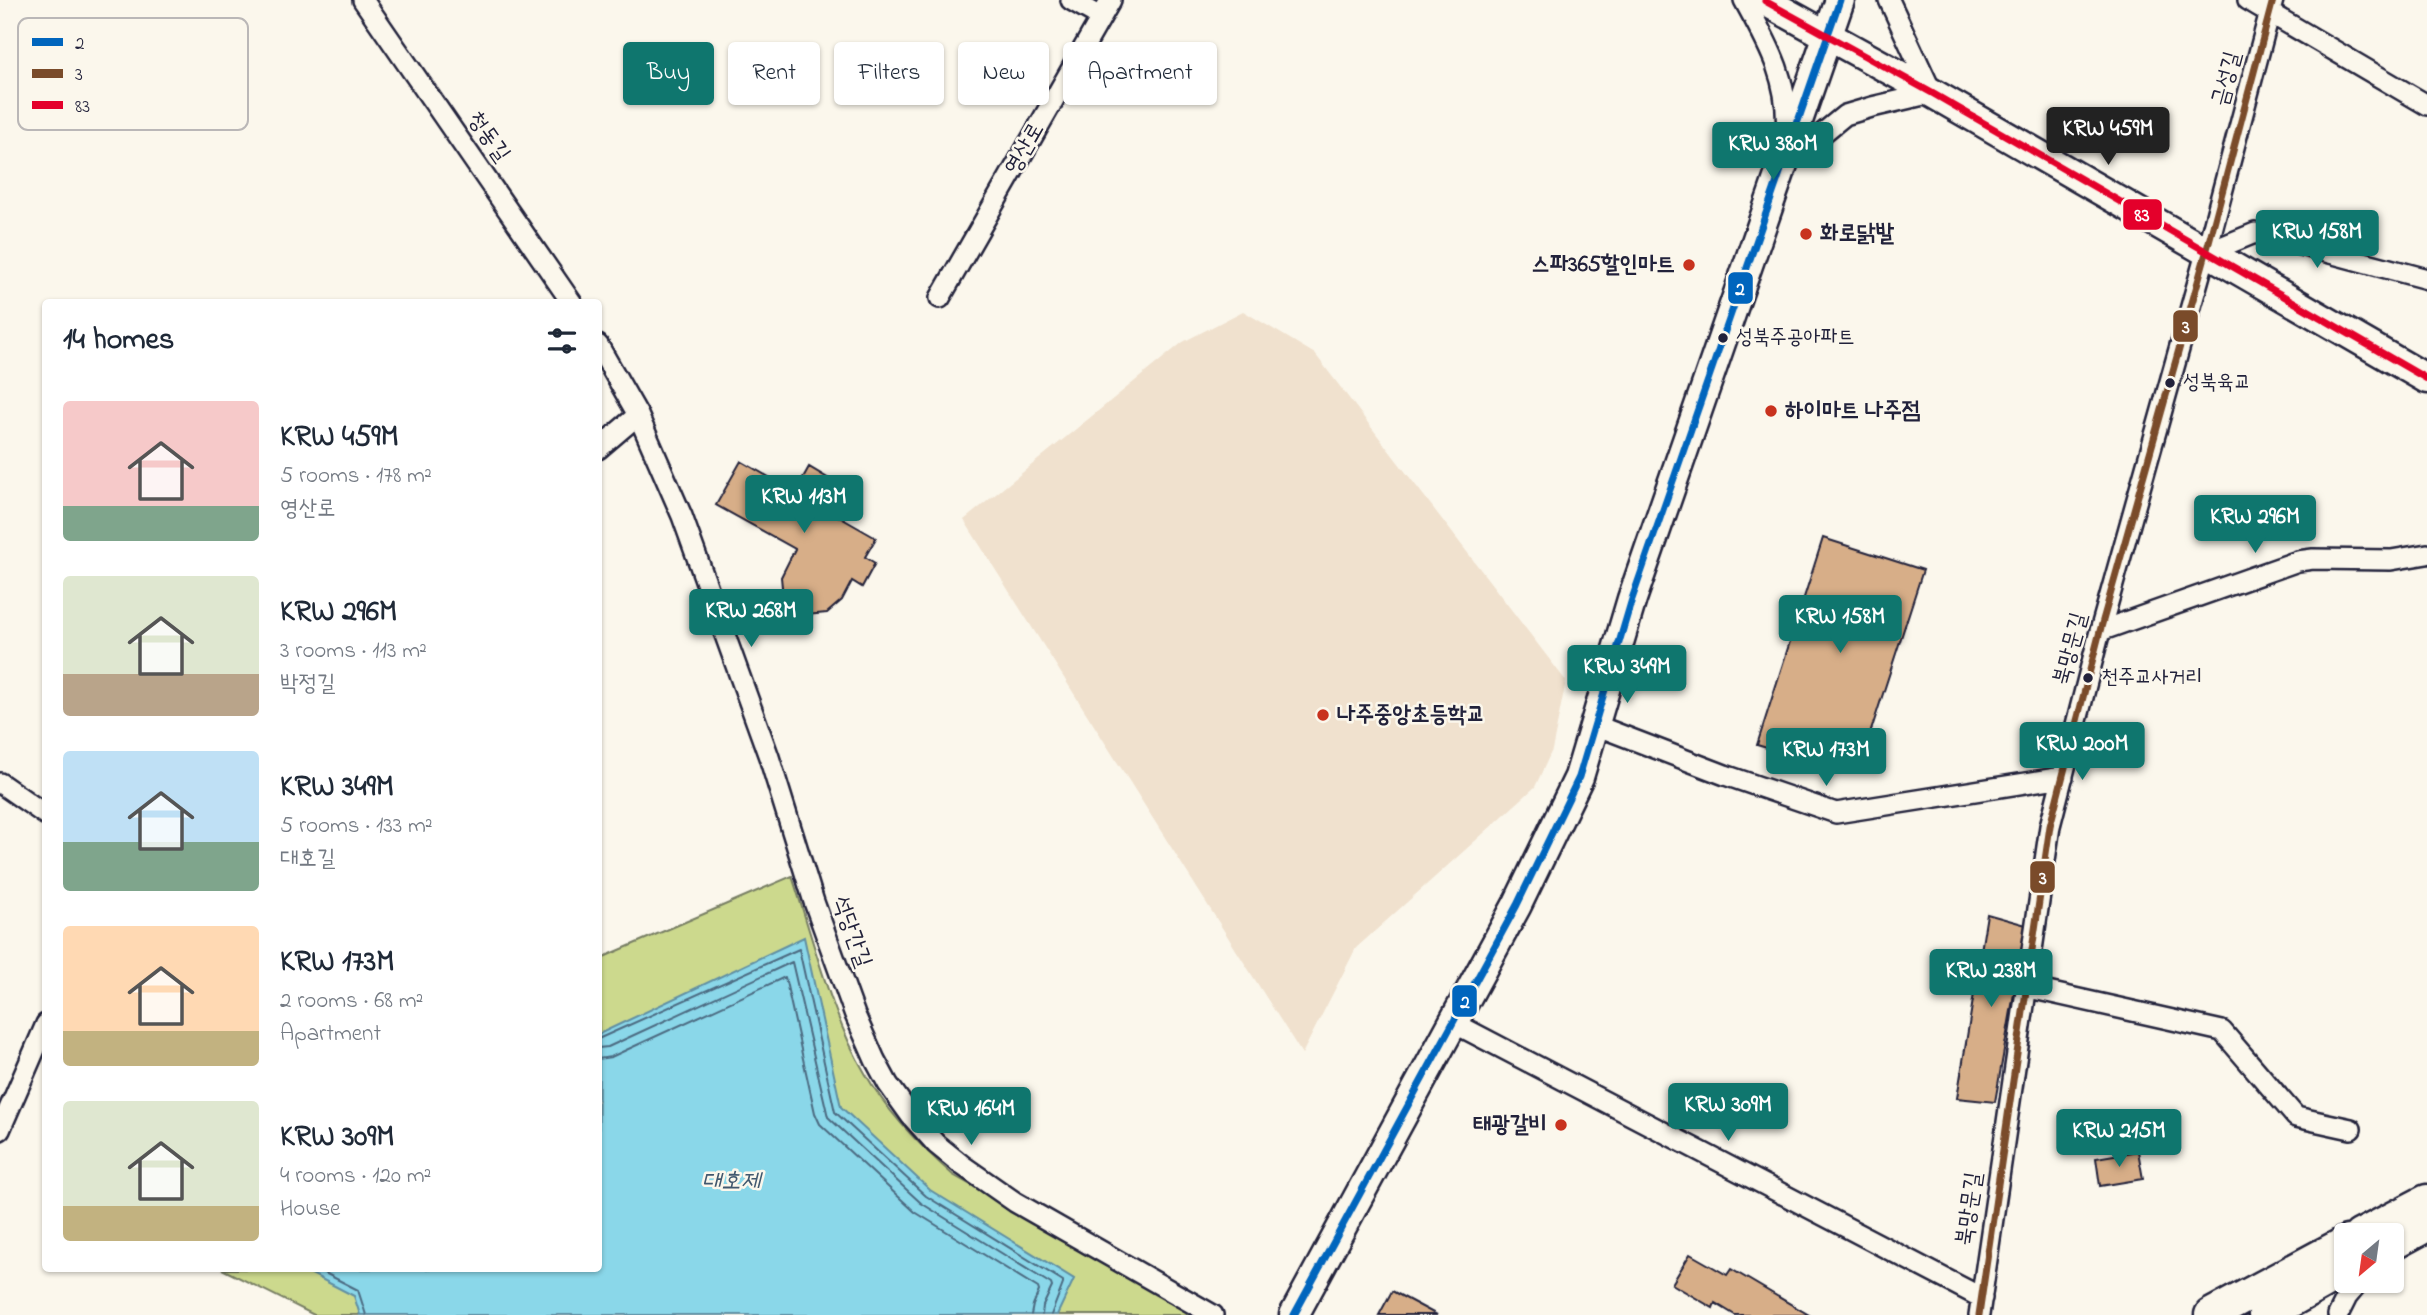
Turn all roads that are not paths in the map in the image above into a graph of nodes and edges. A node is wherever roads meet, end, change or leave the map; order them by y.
1 (363, 0) edge
2 (1071, 0) edge
3 (1111, 0) edge
4 (1744, 0) edge
5 (1763, 0) edge
6 (1840, 0) edge
7 (1889, 0) edge
8 (2248, 0) edge
9 (2271, 7) edge
10 (1101, 18) junction
11 (1828, 38) junction
12 (1933, 93) junction
13 (2427, 105) edge
14 (1783, 165) junction
15 (2206, 253) junction
16 (2427, 279) edge
17 (940, 298) dead end
18 (569, 299) edge
19 (602, 352) edge
20 (2427, 379) edge
21 (638, 415) junction
22 (602, 446) edge
23 (2427, 554) edge
24 (2100, 631) junction
25 (1595, 725) junction
26 (2063, 777) junction
27 (0, 783) edge
28 (42, 812) edge
29 (2025, 987) junction
30 (1454, 1023) junction
31 (42, 1033) edge
32 (2351, 1129) dead end
33 (0, 1130) edge
34 (2427, 1201) edge
35 (2385, 1223) edge
36 (2427, 1225) edge
37 (2404, 1237) edge
38 (2334, 1249) edge
39 (2334, 1276) edge
40 (2350, 1293) edge
41 (1981, 1307) edge
42 (1213, 1315) edge
43 (1294, 1315) edge
44 (2211, 1315) edge
45 (2265, 1315) edge
46 (2338, 1315) edge

1 - 18 street, 청동길
2 - 10 street
3 - 10 street, 영산로
4 - 14 street
5 - 11 street
6 - 11 street
7 - 12 street
8 - 9 street
9 - 13 street
9 - 15 street, 금성길
10 - 17 street, 영산로
11 - 12 street
11 - 14 street
12 - 14 street
12 - 15 street
14 - 25 street
15 - 16 street
15 - 20 street
15 - 24 street, 북망문길
19 - 21 street
21 - 22 street
21 - 42 street, 석당간길
23 - 24 street
24 - 26 street, 북망문길
25 - 26 street
25 - 30 street
26 - 29 street, 북망문길
27 - 28 street
29 - 32 street
29 - 41 street, 북망문길
30 - 41 street
30 - 43 street
31 - 33 street
34 - 35 main road
36 - 37 main road
38 - 44 main road
39 - 45 main road
40 - 46 street

